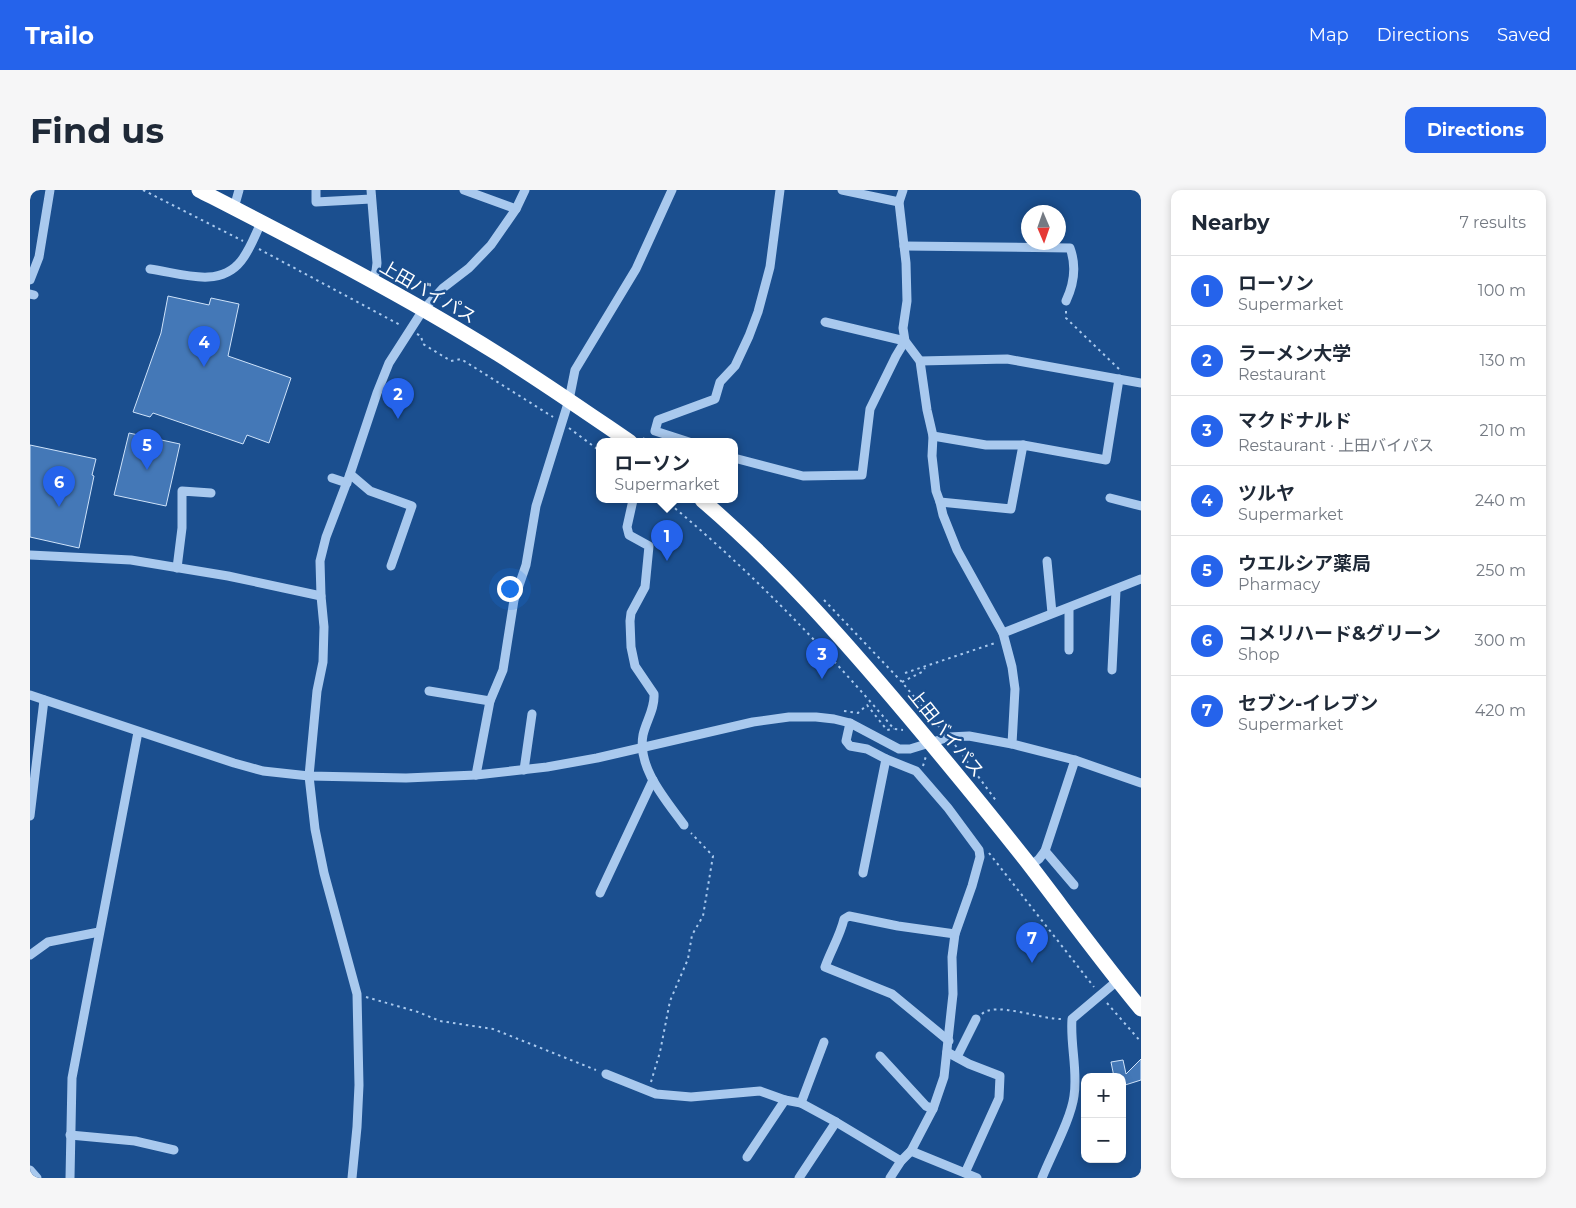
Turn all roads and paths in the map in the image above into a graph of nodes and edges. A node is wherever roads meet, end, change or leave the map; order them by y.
1 (50, 190) edge
2 (143, 190) edge
3 (200, 190) edge
4 (240, 190) edge
5 (316, 190) edge
6 (464, 190) edge
7 (525, 190) edge
8 (672, 190) edge
9 (780, 190) edge
10 (842, 190) edge
11 (903, 190) edge
12 (371, 195) edge
13 (899, 202) junction
14 (234, 208) junction
15 (516, 209) junction
16 (261, 223) junction
17 (250, 245) junction
18 (904, 246) junction
19 (150, 269) dead end
20 (30, 280) edge
21 (372, 282) junction
22 (1066, 302) joint
23 (423, 310) junction
24 (825, 322) dead end
25 (409, 330) junction
26 (905, 341) junction
27 (920, 361) junction
28 (1119, 379) junction
29 (1141, 383) edge
30 (569, 400) junction
31 (562, 423) junction
32 (932, 436) junction
33 (624, 438) edge
34 (677, 438) edge
35 (1023, 445) junction
36 (596, 448) edge
37 (738, 459) edge
38 (332, 478) dead end
39 (349, 479) junction
40 (211, 493) dead end
41 (1110, 498) dead end
42 (940, 502) junction
43 (632, 503) edge
44 (669, 503) edge
45 (705, 503) edge
46 (1141, 506) edge
47 (30, 556) edge
48 (1047, 562) dead end
49 (391, 566) dead end
50 (177, 568) junction
51 (1141, 579) edge
52 (1116, 590) junction
53 (321, 596) junction
54 (1069, 608) junction
55 (1052, 613) junction
56 (1004, 636) junction
57 (1069, 650) dead end
58 (925, 668) junction
59 (1112, 670) dead end
60 (905, 673) dead end
61 (902, 682) dead end
62 (429, 691) dead end
63 (30, 695) edge
64 (44, 700) junction
65 (490, 701) junction
66 (842, 710) dead end
67 (532, 714) dead end
68 (850, 723) junction
69 (894, 729) junction
70 (138, 732) junction
71 (926, 744) junction
72 (1012, 744) junction
73 (642, 749) junction
74 (886, 759) junction
75 (1075, 760) junction
76 (923, 768) dead end
77 (524, 770) junction
78 (476, 775) junction
79 (309, 776) junction
80 (653, 780) junction
81 (1141, 783) edge
82 (30, 816) edge
83 (684, 825) joint
84 (1045, 851) junction
85 (990, 853) dead end
86 (1030, 866) junction
87 (863, 873) dead end
88 (1074, 885) dead end
89 (600, 893) dead end
90 (99, 932) junction
91 (954, 934) junction
92 (30, 955) edge
93 (1117, 981) junction
94 (357, 994) junction
95 (1100, 995) junction
96 (1141, 1009) edge
97 (1072, 1019) junction
98 (976, 1020) joint
99 (949, 1041) junction
100 (824, 1042) dead end
101 (1141, 1042) edge
102 (947, 1052) junction
103 (880, 1056) dead end
104 (957, 1057) junction
105 (606, 1074) joint
106 (649, 1091) junction
107 (785, 1100) junction
108 (801, 1103) junction
109 (933, 1109) junction
110 (836, 1122) junction
111 (70, 1135) junction
112 (174, 1150) dead end
113 (911, 1151) junction
114 (747, 1157) dead end
115 (900, 1162) junction
116 (30, 1170) edge
117 (960, 1174) edge
118 (36, 1178) edge
119 (70, 1178) edge
120 (352, 1178) edge
121 (799, 1178) edge
122 (890, 1178) edge
123 (977, 1178) edge
124 (1042, 1178) edge

1 - 20 street
2 - 17 path
3 - 14 highway, 上田バイパス
4 - 14 street
5 - 12 street
6 - 15 street
7 - 15 street
8 - 30 street
9 - 34 street
10 - 13 street
11 - 13 street
12 - 21 street
13 - 18 street
14 - 16 highway, 上田バイパス
15 - 23 street
16 - 17 street
16 - 21 highway, 上田バイパス
17 - 19 street
17 - 25 path
18 - 22 street
18 - 26 street
21 - 23 highway, 上田バイパス
22 - 28 path
23 - 25 street
23 - 30 highway, 上田バイパス
24 - 26 street
25 - 31 path
25 - 39 street
26 - 27 street
26 - 37 street
27 - 28 street
27 - 32 street
28 - 29 street
28 - 35 street
30 - 31 street
30 - 33 highway, 上田バイパス
31 - 36 path
31 - 65 street
32 - 35 street
32 - 42 street
35 - 42 street
38 - 39 street
39 - 49 street
39 - 53 street
40 - 50 street
41 - 46 street
42 - 56 street
43 - 73 street
44 - 69 path
45 - 71 highway, 上田バイパス
47 - 50 street
48 - 55 street
50 - 53 street
51 - 52 street
52 - 54 street
52 - 59 street
53 - 79 street
54 - 55 street
54 - 57 street
55 - 56 street
56 - 58 path
56 - 72 street
58 - 60 path
58 - 61 path
62 - 65 street
63 - 64 street
64 - 70 street
64 - 82 street
65 - 78 street
66 - 69 path
67 - 77 street
68 - 71 street
68 - 73 street
68 - 74 street
69 - 71 path
70 - 79 street
70 - 90 street
71 - 72 street
71 - 76 path
71 - 86 highway, 上田バイパス
72 - 75 street
73 - 77 street
73 - 80 street
74 - 87 street
74 - 91 street
75 - 81 street
75 - 84 street
77 - 78 street
78 - 79 street
79 - 94 street
80 - 83 street
80 - 89 street
83 - 106 path
84 - 86 street
84 - 88 street
85 - 95 path
86 - 93 highway, 上田バイパス
90 - 92 street
90 - 111 street
91 - 99 street
91 - 99 street
93 - 95 street
93 - 96 highway, 上田バイパス
94 - 105 path
94 - 120 street
95 - 97 street
95 - 101 path
97 - 98 path
97 - 124 street
98 - 104 street
99 - 102 street
100 - 108 street
102 - 104 street
102 - 109 street
103 - 109 street
104 - 117 street
105 - 106 street
106 - 107 street
107 - 108 street
107 - 114 street
108 - 110 street
109 - 113 street
110 - 115 street
110 - 121 street
111 - 112 street
111 - 119 street
113 - 115 street
113 - 117 street
115 - 122 street
116 - 118 street
117 - 123 street

